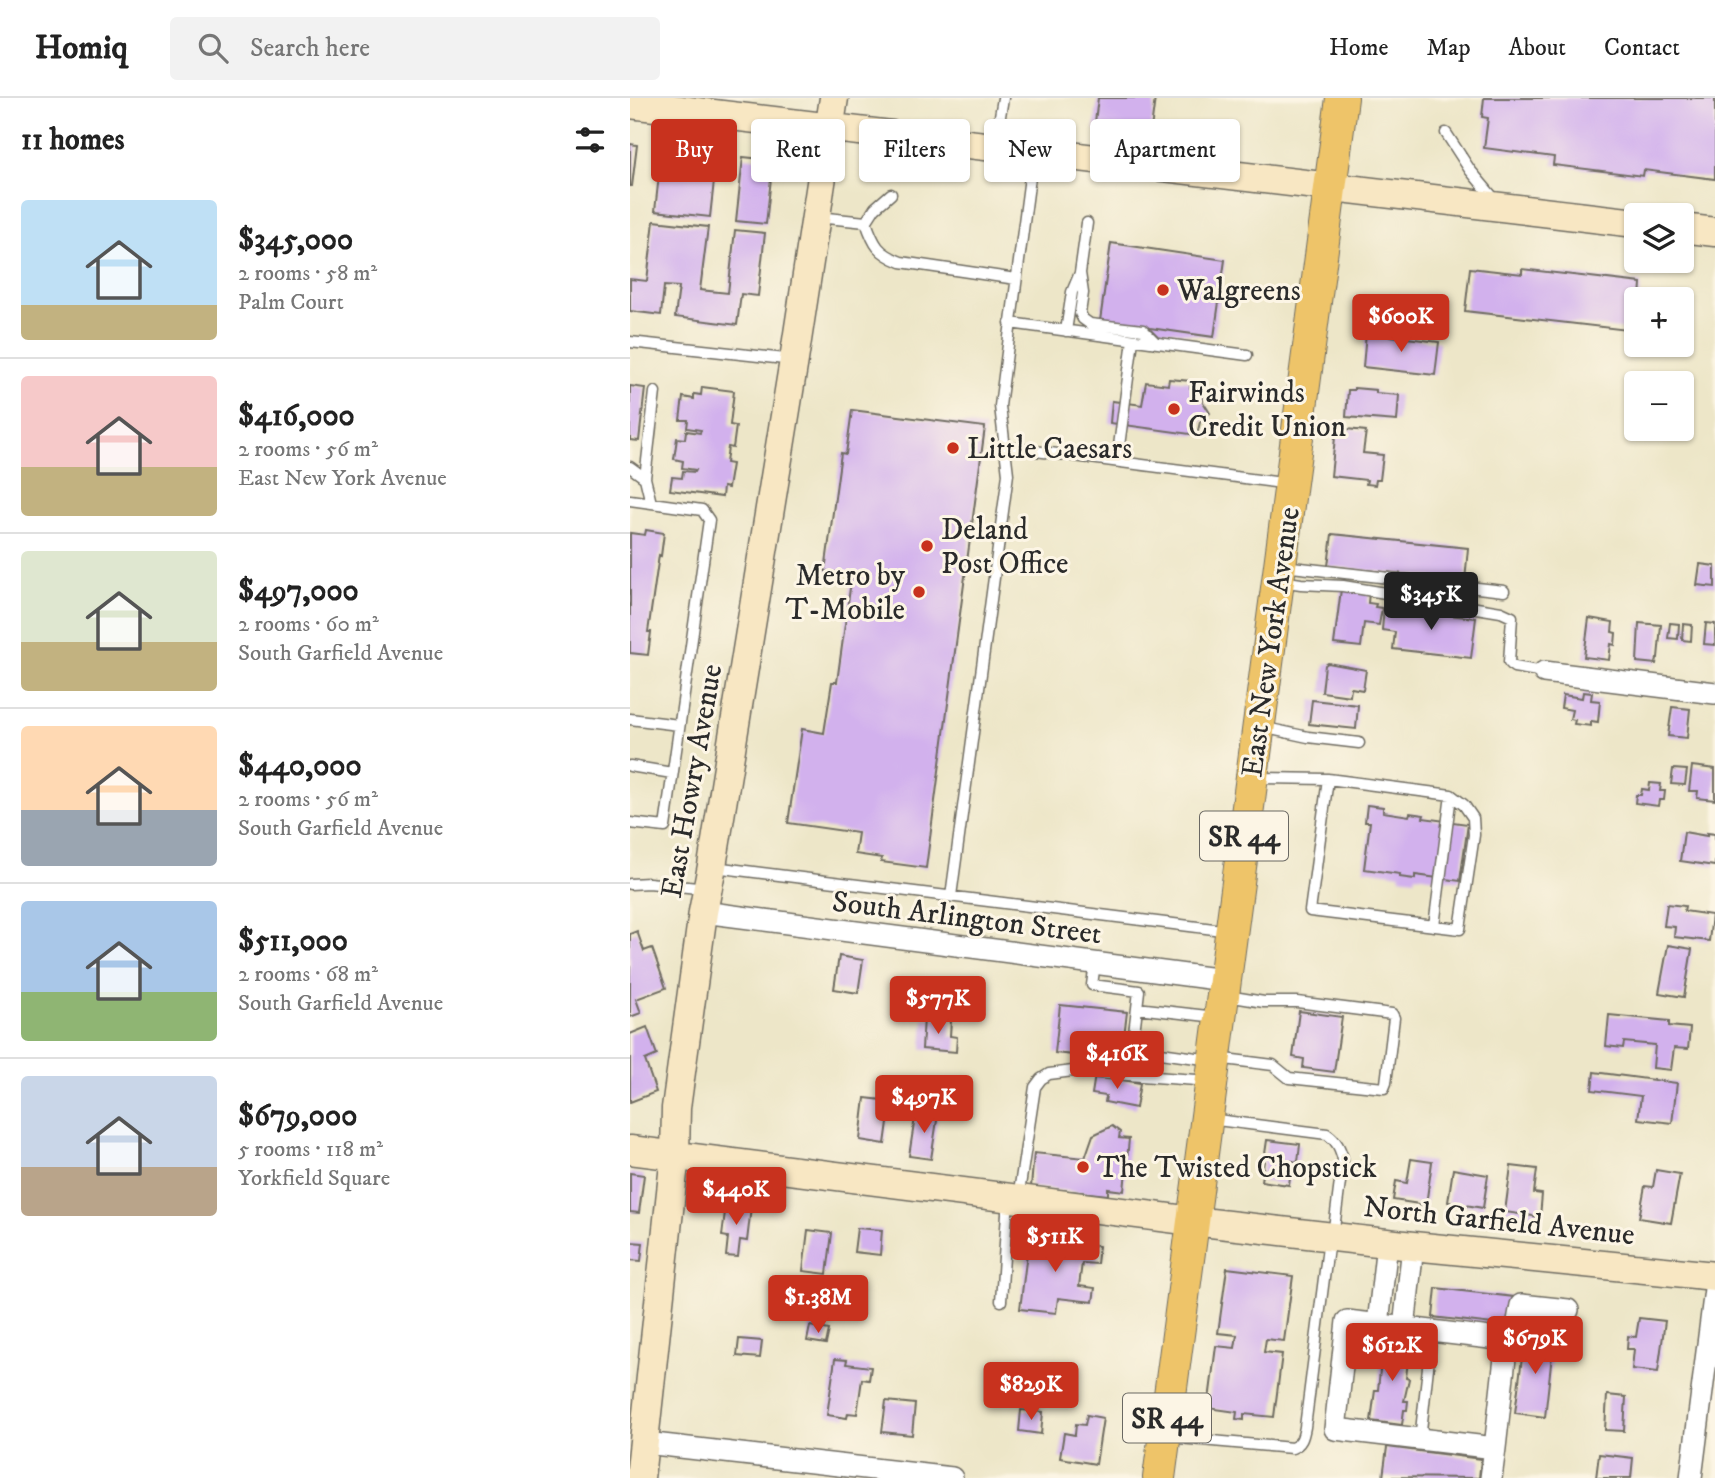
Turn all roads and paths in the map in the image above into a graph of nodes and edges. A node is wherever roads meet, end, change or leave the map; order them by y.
1 (834, 98) edge
2 (1003, 98) edge
3 (1342, 98) edge
4 (630, 104) edge
5 (760, 119) edge
6 (831, 119) edge
7 (1000, 119) edge
8 (845, 129) edge
9 (1446, 132) dead end
10 (984, 145) edge
11 (1076, 156) edge
12 (821, 182) edge
13 (1029, 182) edge
14 (1331, 186) junction
15 (891, 194) dead end
16 (1500, 206) junction
17 (816, 216) junction
18 (866, 222) junction
19 (1624, 222) edge
20 (1087, 223) dead end
21 (1694, 229) edge
22 (1715, 232) edge
23 (1080, 273) junction
24 (1016, 279) junction
25 (1010, 323) junction
26 (1066, 331) junction
27 (1133, 340) junction
28 (630, 342) edge
29 (1156, 343) junction
30 (1247, 355) dead end
31 (794, 360) junction
32 (655, 392) dead end
33 (1004, 447) junction
34 (1117, 461) junction
35 (630, 467) edge
36 (645, 478) junction
37 (1291, 484) junction
38 (630, 500) edge
39 (651, 503) junction
40 (1279, 573) junction
41 (1504, 590) dead end
42 (1544, 672) joint
43 (1715, 693) edge
44 (630, 719) edge
45 (679, 725) junction
46 (1258, 726) junction
47 (1359, 743) dead end
48 (630, 766) edge
49 (672, 773) junction
50 (1251, 778) junction
51 (1328, 779) junction
52 (1451, 795) junction
53 (630, 823) edge
54 (630, 884) edge
55 (707, 889) junction
56 (951, 896) junction
57 (1434, 926) junction
58 (1231, 931) junction
59 (1095, 963) junction
60 (1222, 998) junction
61 (1137, 1007) junction
62 (1213, 1066) junction
63 (1206, 1119) junction
64 (630, 1150) edge
65 (675, 1155) junction
66 (1013, 1198) junction
67 (1193, 1221) junction
68 (1331, 1236) junction
69 (1400, 1244) junction
70 (1715, 1276) edge
71 (1715, 1289) edge
72 (1001, 1301) dead end
73 (1567, 1310) dead end
74 (1378, 1325) junction
75 (1404, 1328) junction
76 (1432, 1331) junction
77 (1507, 1340) junction
78 (1165, 1437) junction
79 (1420, 1440) junction
80 (645, 1443) junction
81 (1495, 1448) junction
82 (640, 1478) edge
83 (951, 1478) edge
84 (1159, 1478) edge
85 (1491, 1478) edge
86 (1691, 1478) edge

1 - 6 street, East Howry Avenue
2 - 7 lane
3 - 14 main road, East New York Avenue / SR 44
4 - 5 street
8 - 10 street
9 - 16 lane
11 - 14 street
12 - 17 street, East Howry Avenue
13 - 24 lane
14 - 16 street
14 - 37 main road, East New York Avenue / SR 44
15 - 18 lane
16 - 19 street
17 - 18 lane
17 - 31 street, East Howry Avenue
18 - 24 lane
20 - 23 lane
21 - 22 street
23 - 26 lane
23 - 29 lane
24 - 25 lane
25 - 26 lane
25 - 33 lane
26 - 27 lane
27 - 29 lane
27 - 34 lane
28 - 31 lane
29 - 30 lane
31 - 55 street, East Howry Avenue
32 - 36 lane
33 - 34 lane
33 - 56 lane
34 - 37 lane
35 - 36 lane
36 - 39 lane
37 - 40 main road, East New York Avenue / SR 44
38 - 39 lane
39 - 45 lane
40 - 41 lane
40 - 42 lane
40 - 46 main road, East New York Avenue / SR 44
42 - 43 street
44 - 45 lane
45 - 49 lane
46 - 47 lane
46 - 50 main road, East New York Avenue / SR 44
48 - 49 lane
49 - 53 lane
50 - 51 lane
50 - 58 main road, East New York Avenue / SR 44
51 - 52 lane
51 - 57 lane
52 - 57 lane
52 - 57 lane
54 - 55 lane
55 - 56 lane
55 - 59 street, South Arlington Street
55 - 65 street, East Howry Avenue
56 - 58 lane
58 - 60 main road, East New York Avenue / SR 44
59 - 60 street, South Arlington Street
59 - 61 lane
60 - 61 lane
60 - 62 main road, East New York Avenue / SR 44
60 - 62 lane
61 - 62 lane
62 - 63 main road, East New York Avenue / SR 44
62 - 66 lane
63 - 67 main road, East New York Avenue / SR 44
63 - 68 lane
64 - 65 street, North Garfield Avenue
65 - 66 street, North Garfield Avenue
65 - 80 street, East Howry Avenue
66 - 67 street, North Garfield Avenue
66 - 72 lane
67 - 68 street, North Garfield Avenue
67 - 78 main road, East New York Avenue / SR 44
68 - 69 street, North Garfield Avenue
68 - 78 lane
69 - 70 street, North Garfield Avenue
69 - 74 street
69 - 75 street
71 - 86 street
73 - 77 street
74 - 75 street
74 - 79 street
75 - 76 street
76 - 77 street
76 - 79 lane
77 - 81 street
78 - 84 main road, East New York Avenue / SR 44
79 - 81 street
80 - 82 street, East Howry Avenue
80 - 83 street
81 - 85 street

